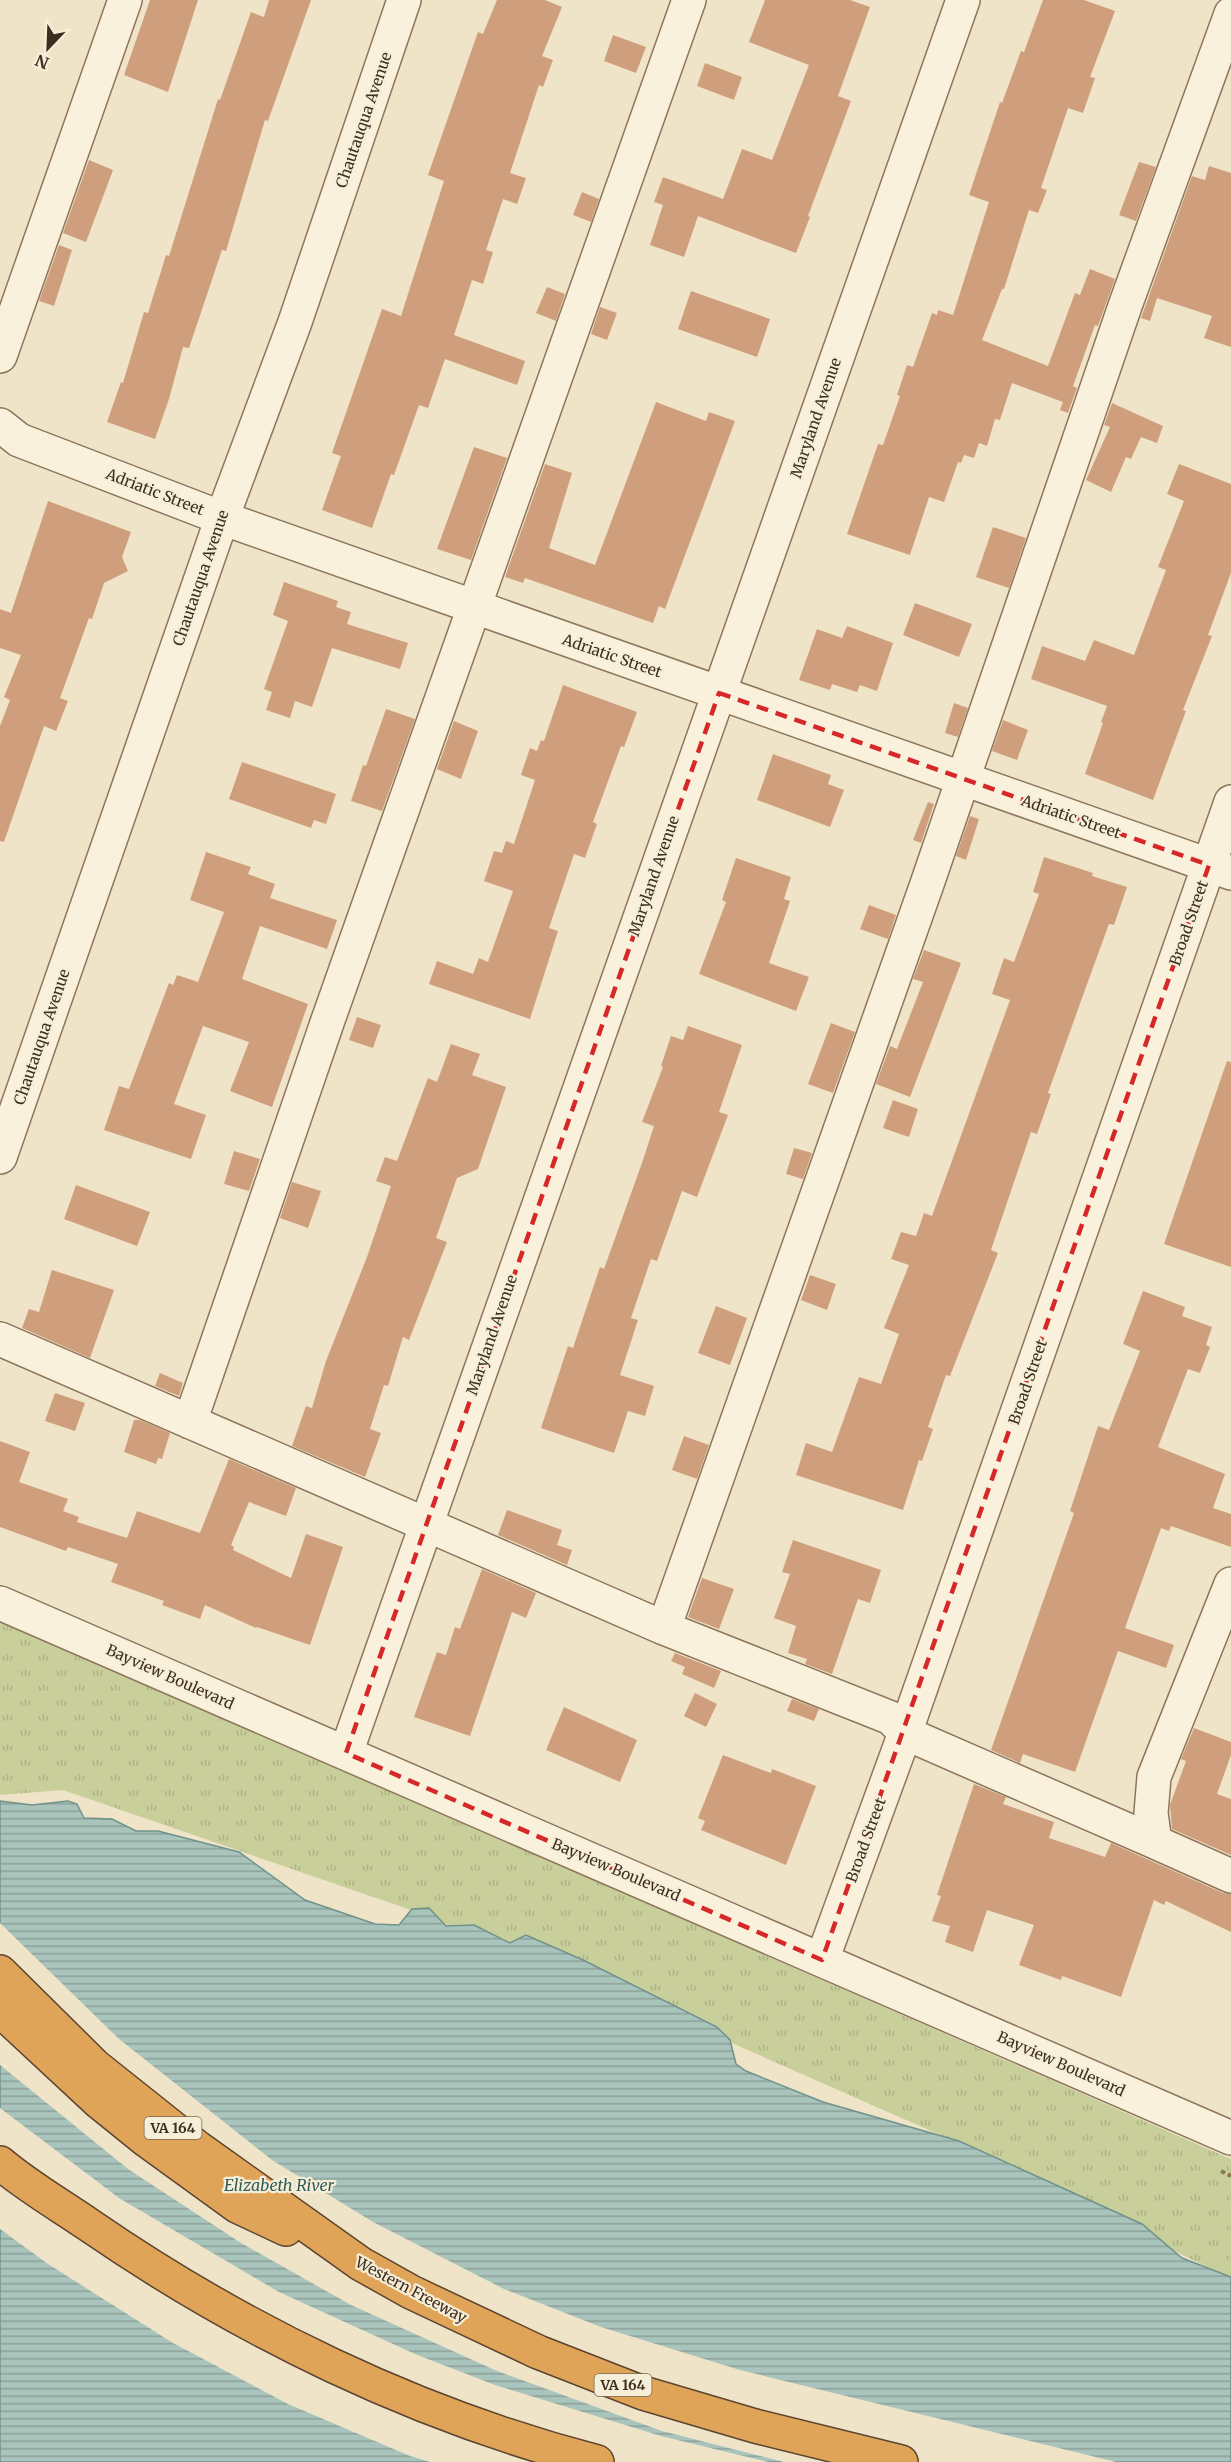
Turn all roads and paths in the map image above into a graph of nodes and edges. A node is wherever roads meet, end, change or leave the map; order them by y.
1 (125, 0) edge
2 (404, 0) edge
3 (689, 0) edge
4 (963, 0) edge
5 (1231, 14) edge
6 (0, 356) edge
7 (0, 425) edge
8 (222, 518) junction
9 (475, 608) junction
10 (719, 693) junction
11 (962, 779) junction
12 (1231, 802) edge
13 (1220, 869) edge
14 (0, 1157) edge
15 (0, 1339) edge
16 (190, 1422) junction
17 (425, 1525) junction
18 (1231, 1584) edge
19 (0, 1603) edge
20 (664, 1629) junction
21 (905, 1733) junction
22 (346, 1753) junction
23 (1155, 1842) junction
24 (1231, 1876) edge
25 (822, 1960) junction
26 (0, 1972) edge
27 (0, 2010) edge
28 (1231, 2138) edge
29 (0, 2163) edge
30 (361, 2264) junction
31 (597, 2462) edge
32 (901, 2462) edge

1 - 6 street
2 - 8 street, Chautauqua Avenue
3 - 9 street
4 - 10 street, Maryland Avenue
5 - 11 street
7 - 8 street, Adriatic Street
8 - 9 street, Adriatic Street
8 - 14 street, Chautauqua Avenue
9 - 10 street, Adriatic Street
9 - 16 street
10 - 11 street, Adriatic Street
10 - 17 street, Maryland Avenue
11 - 13 street, Adriatic Street
11 - 20 street
12 - 13 street, Broad Street
13 - 21 street, Broad Street
15 - 16 street
16 - 17 street
17 - 20 street
17 - 22 street, Maryland Avenue
18 - 23 street
19 - 22 street, Bayview Boulevard
20 - 21 street
21 - 23 street
21 - 25 street, Broad Street
22 - 25 street, Bayview Boulevard
23 - 24 street
25 - 28 street, Bayview Boulevard
26 - 30 highway, Western Freeway / VA 164
27 - 30 highway
29 - 31 highway
30 - 32 highway, Western Freeway / VA 164

